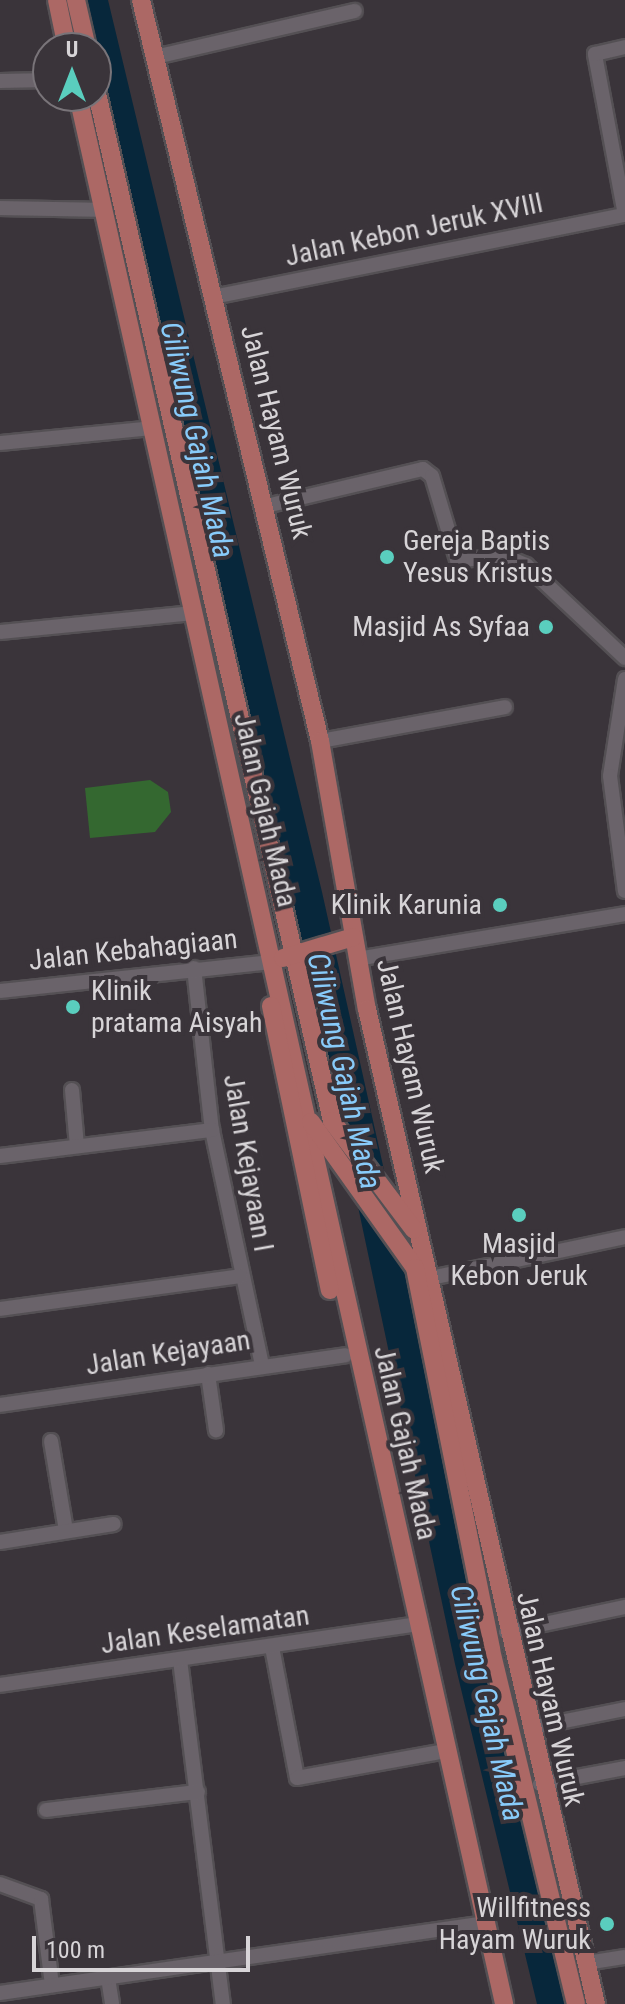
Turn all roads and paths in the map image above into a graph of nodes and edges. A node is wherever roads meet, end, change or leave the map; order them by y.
1 (57, 0) edge
2 (76, 0) edge
3 (141, 0) edge
4 (355, 11) dead end
5 (64, 32) edge
6 (83, 32) edge
7 (625, 47) edge
8 (155, 57) junction
9 (32, 80) edge
10 (0, 81) edge
11 (82, 112) edge
12 (101, 112) edge
13 (0, 208) edge
14 (103, 210) junction
15 (625, 215) edge
16 (213, 297) junction
17 (152, 428) junction
18 (0, 443) edge
19 (266, 506) junction
20 (192, 513) junction
21 (173, 518) junction
22 (194, 613) junction
23 (0, 632) edge
24 (625, 658) edge
25 (625, 679) edge
26 (505, 707) dead end
27 (320, 741) junction
28 (618, 775) edge
29 (625, 891) edge
30 (625, 914) edge
31 (344, 939) junction
32 (296, 952) junction
33 (357, 959) junction
34 (194, 968) junction
35 (273, 970) junction
36 (0, 991) edge
37 (72, 1090) dead end
38 (305, 1108) junction
39 (212, 1130) junction
40 (77, 1146) junction
41 (0, 1156) edge
42 (625, 1237) edge
43 (423, 1273) junction
44 (241, 1276) junction
45 (0, 1309) edge
46 (345, 1355) junction
47 (262, 1365) junction
48 (208, 1374) junction
49 (455, 1387) junction
50 (0, 1405) edge
51 (371, 1419) junction
52 (216, 1430) dead end
53 (51, 1441) dead end
54 (114, 1524) dead end
55 (66, 1531) junction
56 (0, 1542) edge
57 (625, 1607) edge
58 (417, 1624) junction
59 (506, 1632) junction
60 (272, 1647) junction
61 (180, 1660) junction
62 (0, 1685) edge
63 (625, 1709) edge
64 (530, 1728) junction
65 (446, 1751) junction
66 (625, 1768) edge
67 (540, 1784) junction
68 (198, 1792) junction
69 (46, 1810) dead end
70 (0, 1884) edge
71 (488, 1923) junction
72 (625, 1957) edge
73 (217, 1959) junction
74 (586, 1963) junction
75 (108, 1978) junction
76 (52, 1985) junction
77 (0, 1993) edge
78 (112, 2004) edge
79 (223, 2004) edge
80 (504, 2004) edge
81 (576, 2004) edge
82 (596, 2004) edge

1 - 5 main road
2 - 6 main road
3 - 8 main road, Jalan Hayam Wuruk
4 - 8 street
7 - 15 street
8 - 16 main road, Jalan Hayam Wuruk
9 - 10 street
11 - 14 main road, Jalan Gajah Mada
12 - 20 main road, Jalan Gajah Mada
13 - 14 street
14 - 17 main road, Jalan Gajah Mada
15 - 16 street, Jalan Kebon Jeruk XVIII
16 - 19 main road, Jalan Hayam Wuruk
17 - 18 street
17 - 21 main road, Jalan Gajah Mada
19 - 24 street
19 - 27 main road, Jalan Hayam Wuruk
20 - 21 main road
20 - 32 main road, Jalan Gajah Mada
21 - 22 main road, Jalan Gajah Mada
22 - 23 street
22 - 35 main road, Jalan Gajah Mada
25 - 28 street
26 - 27 street
27 - 31 main road, Jalan Hayam Wuruk
28 - 29 street
30 - 33 street
31 - 32 main road
31 - 33 main road, Jalan Hayam Wuruk
32 - 35 main road
32 - 49 main road, Jalan Gajah Mada
33 - 43 main road, Jalan Hayam Wuruk
34 - 35 street, Jalan Kebahagiaan
34 - 36 street, Jalan Kebahagiaan
34 - 39 street, Jalan Kejayaan I
35 - 38 main road, Jalan Gajah Mada
35 - 46 main road
37 - 40 street
38 - 43 main road
38 - 51 main road, Jalan Gajah Mada
39 - 40 street
39 - 44 street, Jalan Kejayaan I
40 - 41 street
42 - 43 street
43 - 49 main road, Jalan Hayam Wuruk
43 - 81 main road, Jalan Hayam Wuruk
44 - 45 street
44 - 47 street, Jalan Kejayaan I
46 - 47 street, Jalan Kejayaan
46 - 51 main road
47 - 48 street, Jalan Kejayaan
48 - 50 street, Jalan Kejayaan
48 - 52 street
49 - 59 main road, Jalan Hayam Wuruk
51 - 58 main road, Jalan Gajah Mada
53 - 55 street
54 - 55 street
55 - 56 street
57 - 59 street
58 - 60 street, Jalan Keselamatan
58 - 65 main road, Jalan Gajah Mada
59 - 64 main road, Jalan Hayam Wuruk
60 - 61 street, Jalan Keselamatan
60 - 65 street
61 - 62 street, Jalan Keselamatan
61 - 68 street
63 - 64 street
64 - 67 main road, Jalan Hayam Wuruk
65 - 71 main road, Jalan Gajah Mada
66 - 67 street
67 - 74 main road, Jalan Hayam Wuruk
68 - 69 street
68 - 73 street
70 - 76 street
71 - 73 street
71 - 80 main road, Jalan Gajah Mada
72 - 74 street
73 - 75 street
73 - 79 street
74 - 82 main road, Jalan Hayam Wuruk
75 - 76 street
75 - 78 street
76 - 77 street

